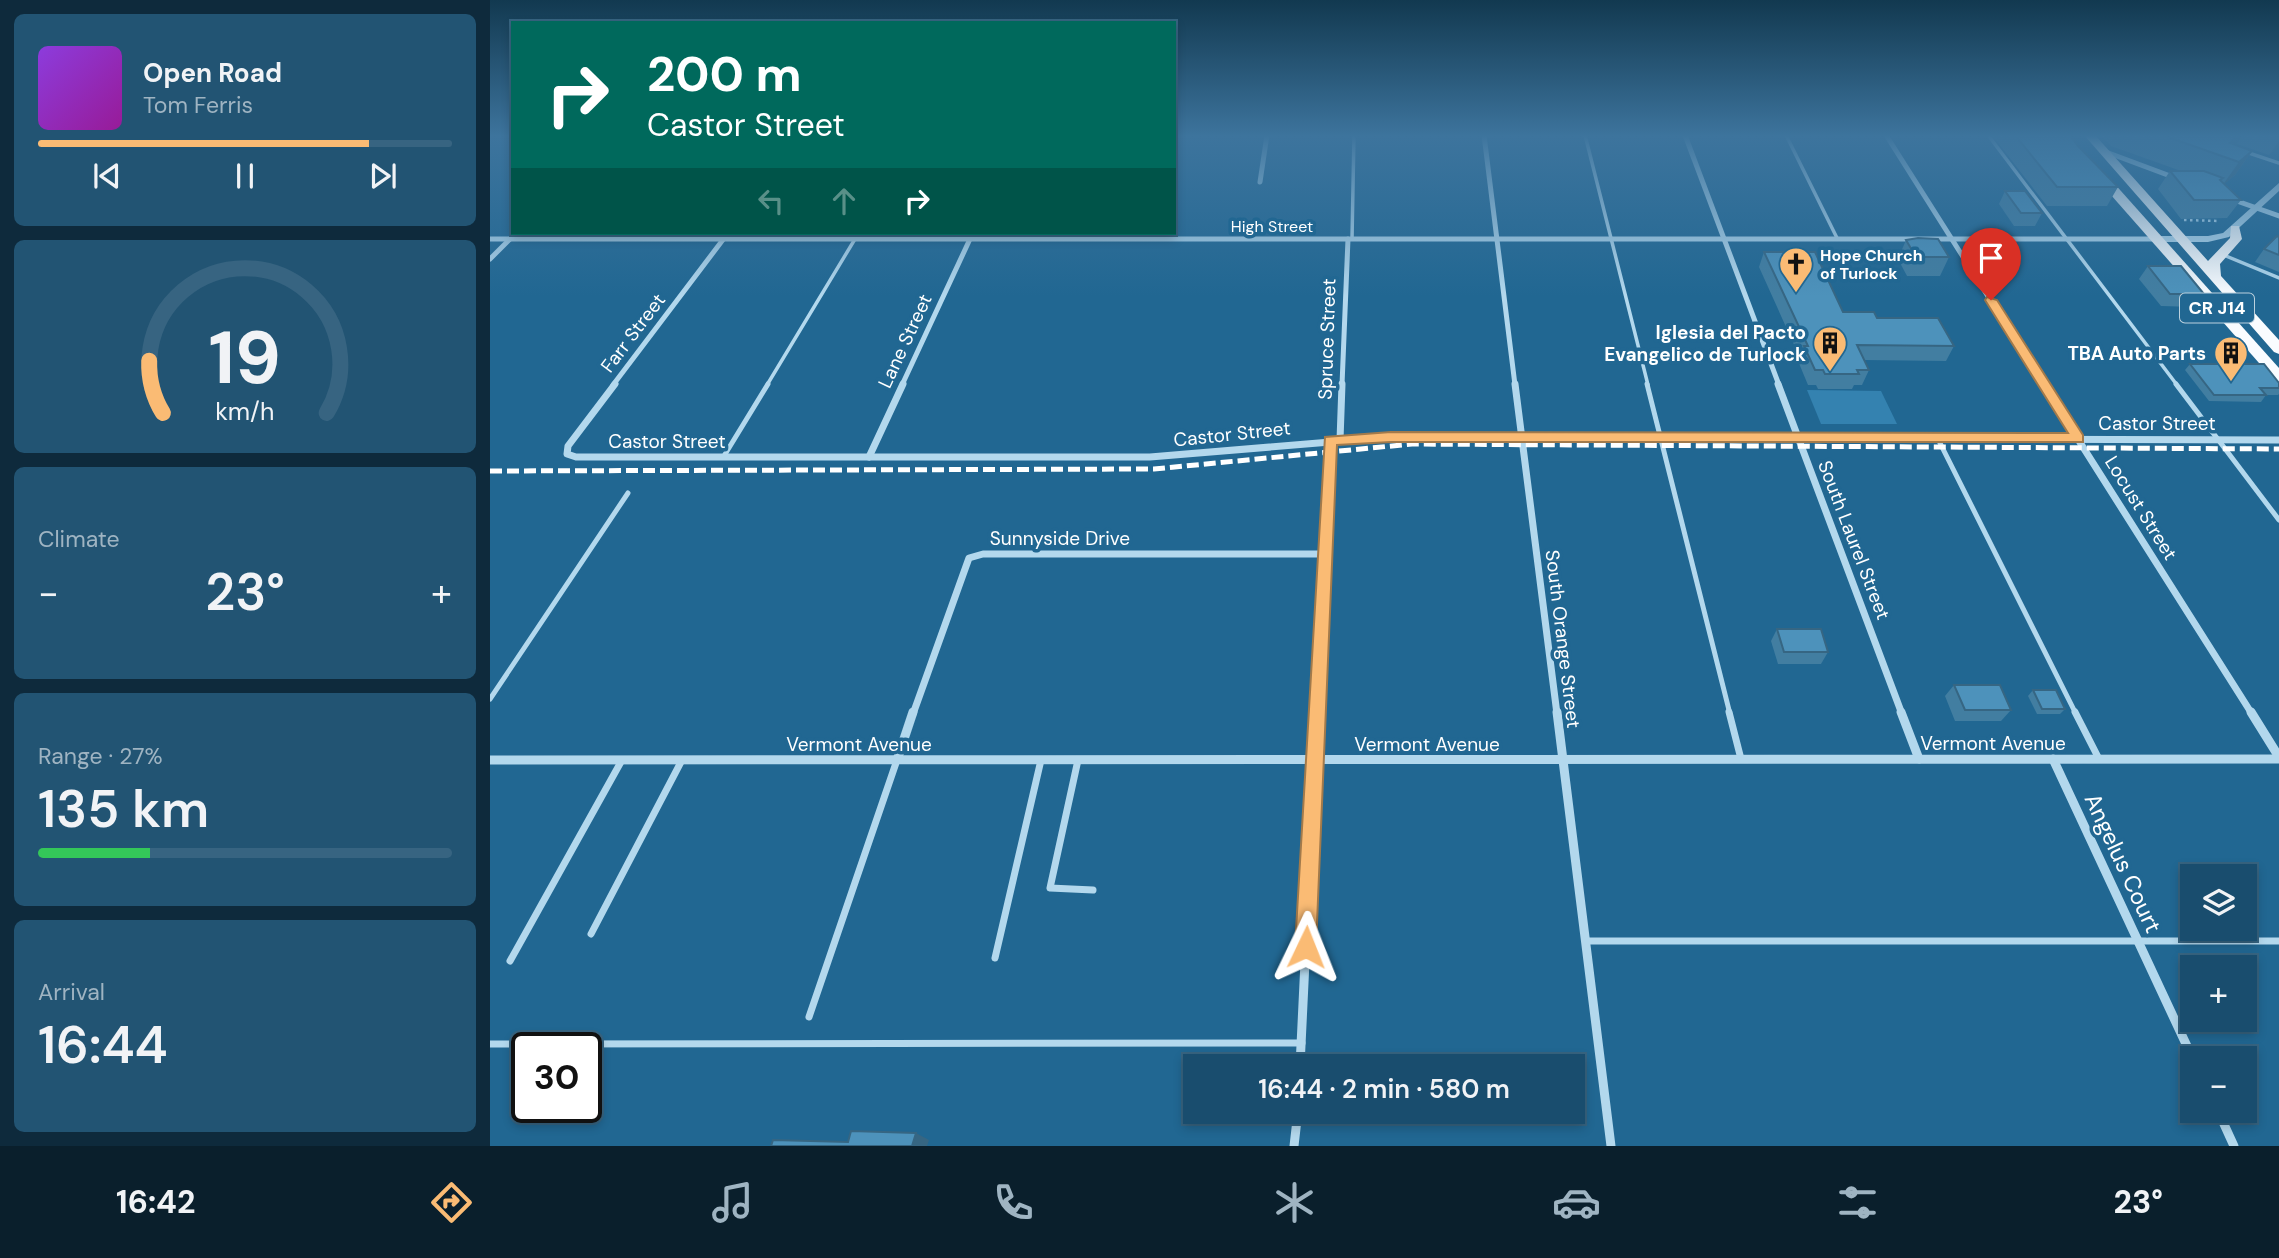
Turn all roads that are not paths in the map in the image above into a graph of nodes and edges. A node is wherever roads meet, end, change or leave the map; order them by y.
1 (1352, 188) edge
2 (1490, 188) edge
3 (1597, 188) edge
4 (1705, 188) edge
5 (1812, 188) edge
6 (1920, 188) edge
7 (2028, 188) edge
8 (2111, 188) edge
9 (2136, 188) edge
10 (2277, 191) edge
11 (2225, 196) edge
12 (2256, 208) junction
13 (2279, 216) edge
14 (2235, 229) junction
15 (514, 235) edge
16 (726, 235) edge
17 (1496, 238) junction
18 (1837, 238) junction
19 (1952, 238) junction
20 (490, 239) edge
21 (509, 239) junction
22 (723, 239) junction
23 (855, 239) junction
24 (970, 239) junction
25 (1350, 239) junction
26 (1609, 239) junction
27 (1723, 239) junction
28 (2066, 239) junction
29 (2155, 239) junction
30 (2181, 239) junction
31 (2221, 254) junction
32 (490, 259) edge
33 (2215, 277) junction
34 (2279, 278) edge
35 (2278, 348) edge
36 (2279, 377) edge
37 (1521, 438) junction
38 (1660, 438) junction
39 (1799, 438) junction
40 (2078, 438) junction
41 (2217, 438) junction
42 (1938, 439) junction
43 (1330, 440) junction
44 (1340, 440) junction
45 (2279, 440) edge
46 (567, 454) joint
47 (724, 456) junction
48 (869, 457) junction
49 (628, 493) dead end
50 (2271, 509) junction
51 (2279, 509) edge
52 (2279, 520) edge
53 (1324, 554) junction
54 (490, 699) edge
55 (2279, 758) edge
56 (1314, 759) junction
57 (1741, 759) junction
58 (1919, 759) junction
59 (2053, 759) junction
60 (2099, 759) junction
61 (490, 760) edge
62 (622, 760) junction
63 (682, 760) junction
64 (897, 760) junction
65 (1041, 760) junction
66 (1079, 760) junction
67 (1563, 760) junction
68 (1093, 890) dead end
69 (591, 934) dead end
70 (1586, 941) junction
71 (2138, 941) junction
72 (2279, 941) edge
73 (995, 958) dead end
74 (510, 961) dead end
75 (808, 1017) dead end
76 (1302, 1043) junction
77 (490, 1044) edge
78 (2187, 1046) edge
79 (1301, 1054) edge
80 (2223, 1123) edge
81 (1297, 1124) edge
82 (1294, 1146) edge
83 (1611, 1146) edge
84 (2234, 1146) edge

1 - 25 lane
2 - 17 street, South Orange Street
3 - 26 lane
4 - 27 street, South Laurel Street
5 - 18 lane
6 - 19 street, Locust Street
7 - 28 lane
8 - 29 main road, CR J14
9 - 30 main road, CR J14
10 - 12 street
11 - 12 street
12 - 13 street
12 - 14 street
14 - 30 street
14 - 31 main road
15 - 21 street
16 - 22 street, Farr Street
17 - 25 street, High Street
17 - 26 street, High Street
17 - 37 street, South Orange Street
18 - 19 street, High Street
18 - 27 street, High Street
19 - 28 street, High Street
19 - 40 street, Locust Street
20 - 21 street, High Street
21 - 22 street, High Street
21 - 32 street
22 - 23 street, High Street
22 - 46 street, Farr Street
23 - 24 street, High Street
23 - 47 lane
24 - 25 street, High Street
24 - 48 street, Lane Street
25 - 44 street, Spruce Street
26 - 27 street, High Street
26 - 38 lane
27 - 39 street, South Laurel Street
28 - 29 street, High Street
28 - 41 lane
29 - 30 street, High Street
29 - 36 main road, CR J14
30 - 33 main road, CR J14
31 - 33 main road
31 - 34 lane
33 - 35 main road, CR J14
37 - 38 street, Castor Street
37 - 44 street, Castor Street
37 - 67 street, South Orange Street
38 - 39 street, Castor Street
38 - 57 lane
39 - 42 street, Castor Street
39 - 58 street, South Laurel Street
40 - 41 street, Castor Street
40 - 42 street, Castor Street
40 - 55 street, Locust Street
41 - 45 street, Castor Street
41 - 50 lane
42 - 60 lane
43 - 44 street, Castor Street
43 - 48 street, Castor Street
43 - 53 street
46 - 47 street, Castor Street
47 - 48 street, Castor Street
49 - 54 lane
50 - 51 lane
50 - 52 lane
53 - 56 street
53 - 64 street, Sunnyside Drive
55 - 60 street, Vermont Avenue
56 - 66 street, Vermont Avenue
56 - 67 street, Vermont Avenue
56 - 76 street
57 - 58 street, Vermont Avenue
57 - 67 street, Vermont Avenue
58 - 59 street, Vermont Avenue
59 - 60 street, Vermont Avenue
59 - 71 street, Angelus Court
61 - 62 street, Vermont Avenue
62 - 63 street, Vermont Avenue
62 - 74 lane
63 - 64 street, Vermont Avenue
63 - 69 lane
64 - 65 street, Vermont Avenue
64 - 75 lane
65 - 66 street, Vermont Avenue
65 - 73 lane
66 - 68 lane
67 - 70 street, South Orange Street
70 - 71 lane
70 - 83 street, South Orange Street
71 - 72 lane
71 - 78 street, Angelus Court
76 - 77 lane
76 - 79 street
80 - 84 street
81 - 82 street

